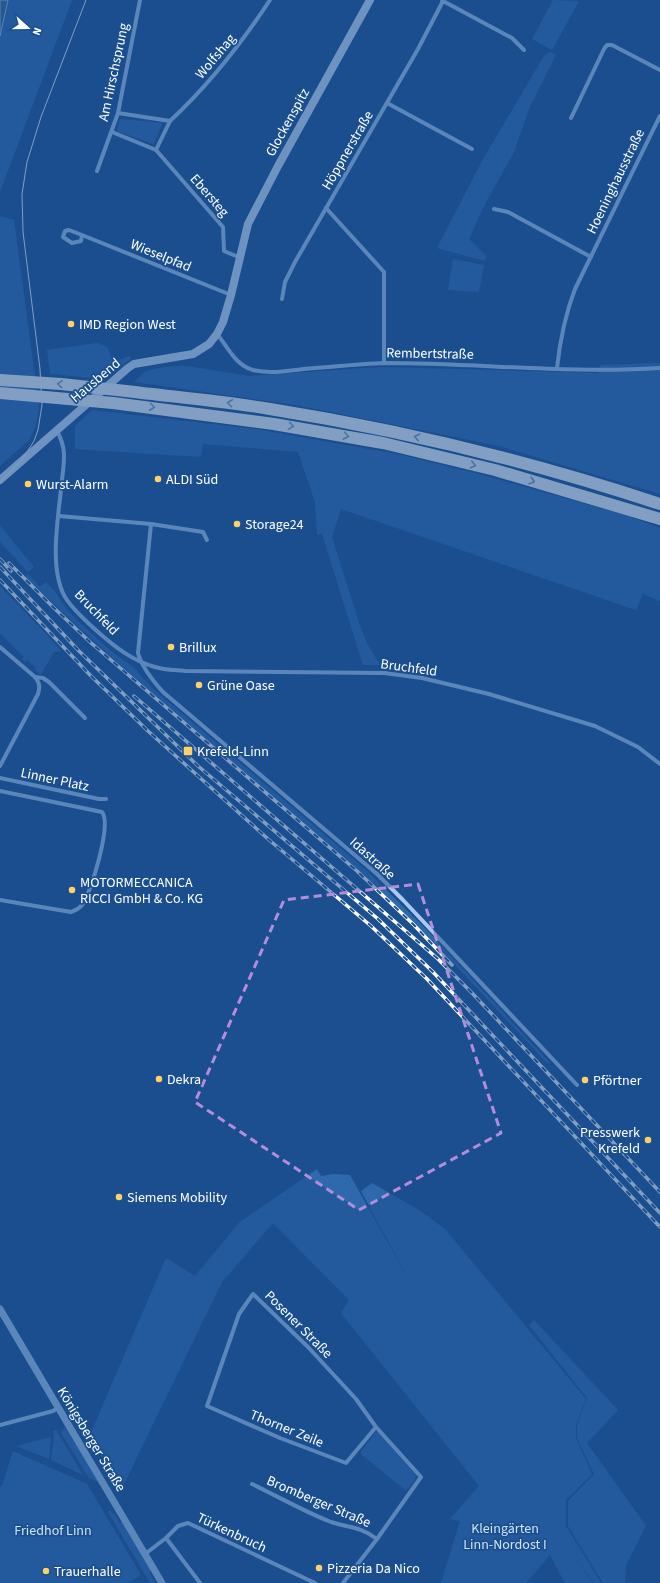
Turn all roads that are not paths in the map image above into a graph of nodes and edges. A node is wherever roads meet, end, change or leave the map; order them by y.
1 (140, 0) edge
2 (270, 0) edge
3 (370, 0) edge
4 (443, 0) edge
5 (524, 50) dead end
6 (660, 70) edge
7 (387, 103) junction
8 (118, 113) junction
9 (660, 116) edge
10 (571, 118) dead end
11 (170, 121) junction
12 (112, 132) junction
13 (472, 149) dead end
14 (156, 150) junction
15 (97, 171) dead end
16 (326, 208) junction
17 (494, 209) dead end
18 (82, 236) dead end
19 (591, 257) junction
20 (238, 259) junction
21 (231, 295) junction
22 (282, 299) dead end
23 (217, 334) junction
24 (384, 364) junction
25 (557, 368) junction
26 (660, 368) edge
27 (0, 380) edge
28 (0, 393) edge
29 (57, 430) junction
30 (0, 480) edge
31 (602, 485) junction
32 (660, 496) edge
33 (660, 504) edge
34 (59, 516) junction
35 (659, 519) edge
36 (151, 524) junction
37 (207, 540) dead end
38 (0, 648) edge
39 (140, 662) junction
40 (36, 677) junction
41 (85, 718) dead end
42 (660, 764) edge
43 (0, 766) edge
44 (0, 778) edge
45 (0, 791) edge
46 (106, 799) dead end
47 (0, 900) edge
48 (577, 1086) dead end
49 (0, 1309) edge
50 (207, 1406) joint
51 (59, 1407) junction
52 (0, 1425) edge
53 (376, 1427) junction
54 (252, 1484) dead end
55 (166, 1538) junction
56 (377, 1539) junction
57 (145, 1554) junction
58 (162, 1583) edge
59 (200, 1583) edge
60 (315, 1583) edge
61 (343, 1583) edge

1 - 8 street, Am Hirschsprung
2 - 11 street, Wolfshag
3 - 20 main road, Glockenspitz
4 - 5 street, Höppnerstraße
4 - 7 street, Höppnerstraße
6 - 10 street
7 - 13 street, Höppnerstraße
7 - 16 street, Höppnerstraße
8 - 11 street
8 - 12 street, Am Hirschsprung
9 - 19 street, Hoeninghausstraße
11 - 14 street
12 - 14 street
12 - 15 street, Am Hirschsprung
14 - 20 street, Ebersteg
16 - 22 street, Höppnerstraße
16 - 24 street, Höppnerstraße
17 - 19 street, Hoeninghausstraße
18 - 21 street, Wieselpfad
19 - 25 street, Hoeninghausstraße
20 - 21 main road, Hausbend
21 - 23 main road, Hausbend
23 - 24 street, Rembertstraße
23 - 29 main road, Hausbend
24 - 25 street, Rembertstraße
25 - 26 street, Rembertstraße
31 -> 27 highway, bridge
28 -> 35 highway, bridge
29 - 30 main road, Hausbend
29 - 34 street, Bruchfeld
31 - 32 highway
31 - 33 highway
34 - 36 street
34 - 39 street, Bruchfeld
36 - 37 street
36 - 39 street, Bruchfeld
38 - 40 street
39 - 42 street, Bruchfeld
39 - 48 street, Idastraße
40 - 41 street
40 - 43 street, Linner Platz
44 - 46 street, Linner Platz
45 - 47 street
49 - 51 street, Königsberger Straße
50 - 53 street, Thorner Zeile
50 - 53 street, Posener Straße
51 - 52 street
51 - 57 street, Königsberger Straße
53 - 56 street, Bromberger Straße
54 - 56 street, Bromberger Straße
55 - 57 street, Türkenbruch
55 - 59 street
55 - 60 street, Türkenbruch
56 - 61 street, Bromberger Straße
57 - 58 street, Königsberger Straße

